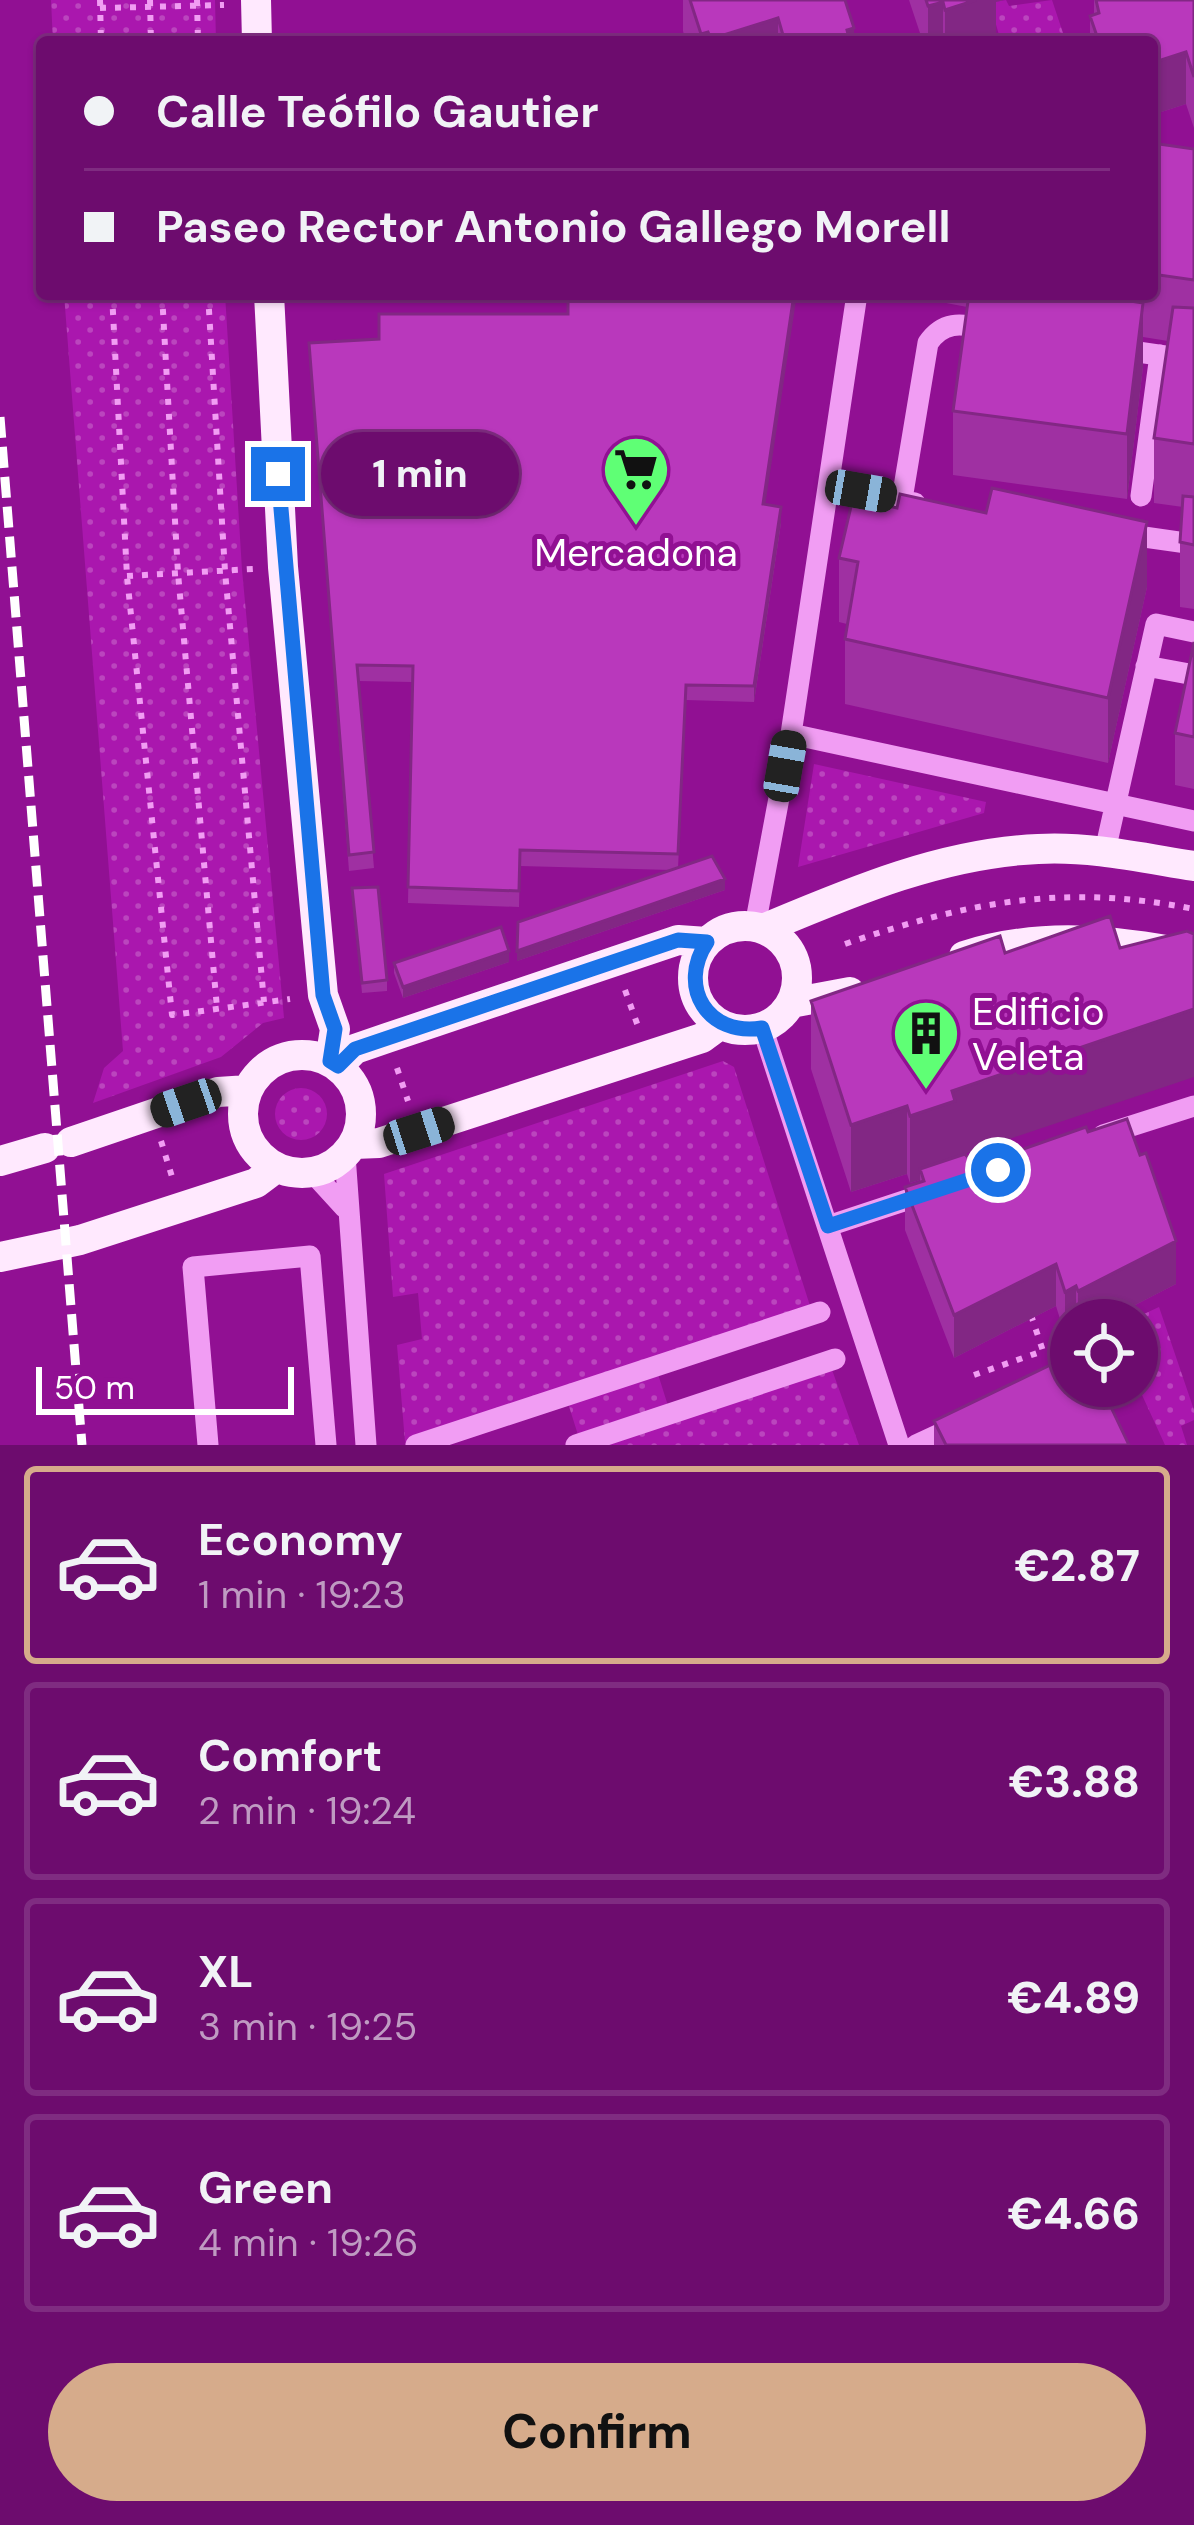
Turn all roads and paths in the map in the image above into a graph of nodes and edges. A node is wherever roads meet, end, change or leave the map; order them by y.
1 (256, 0) edge
2 (150, 3) edge
3 (196, 3) edge
4 (100, 4) edge
5 (224, 5) dead end
6 (101, 36) edge
7 (151, 36) edge
8 (198, 36) edge
9 (257, 36) edge
10 (112, 300) edge
11 (162, 300) edge
12 (208, 300) edge
13 (269, 300) edge
14 (856, 300) edge
15 (1026, 334) edge
16 (1098, 335) edge
17 (1160, 355) junction
18 (1194, 360) edge
19 (829, 486) junction
20 (1141, 496) dead end
21 (902, 499) junction
22 (940, 511) edge
23 (1102, 532) edge
24 (1194, 544) edge
25 (253, 569) dead end
26 (225, 571) junction
27 (178, 573) junction
28 (127, 576) junction
29 (1194, 632) edge
30 (1146, 666) junction
31 (1194, 675) edge
32 (791, 734) junction
33 (1115, 802) junction
34 (1194, 821) edge
35 (1105, 851) junction
36 (1194, 866) edge
37 (759, 927) junction
38 (840, 928) dead end
39 (707, 942) junction
40 (1194, 955) edge
41 (850, 960) dead end
42 (938, 964) edge
43 (620, 975) dead end
44 (880, 983) edge
45 (290, 999) dead end
46 (264, 1004) junction
47 (791, 1004) junction
48 (325, 1008) junction
49 (217, 1010) junction
50 (721, 1024) junction
51 (762, 1028) junction
52 (642, 1040) dead end
53 (298, 1054) junction
54 (394, 1059) dead end
55 (334, 1064) junction
56 (248, 1090) junction
57 (1194, 1106) edge
58 (413, 1114) dead end
59 (160, 1137) dead end
60 (1077, 1144) edge
61 (350, 1150) junction
62 (0, 1161) edge
63 (276, 1168) junction
64 (313, 1173) junction
65 (953, 1185) edge
66 (177, 1190) dead end
67 (345, 1208) junction
68 (828, 1226) junction
69 (0, 1257) edge
70 (1023, 1292) edge
71 (820, 1312) dead end
72 (835, 1359) dead end
73 (974, 1375) dead end
74 (971, 1419) edge
75 (208, 1445) edge
76 (326, 1445) edge
77 (365, 1445) edge
78 (416, 1445) edge
79 (576, 1445) edge
80 (899, 1445) edge
81 (916, 1445) edge

1 - 9 main road
2 - 3 path
2 - 4 path
2 - 7 path
3 - 5 path
3 - 8 path
4 - 6 path
10 - 28 path
11 - 27 path
12 - 26 path
13 - 48 main road
14 - 19 street
15 - 21 street
16 - 17 street
17 - 18 street
17 - 20 street
19 - 21 street
19 - 32 street
21 - 22 street
23 - 24 street
25 - 26 path
26 - 27 path
26 - 46 path
27 - 28 path
27 - 49 path
28 - 49 path
29 - 30 street
30 - 31 street
30 - 33 street
32 - 33 street
32 - 37 street
33 - 34 street
33 - 35 street
35 - 36 main road
35 - 37 main road
37 - 39 main road
37 - 47 main road
38 - 41 path
39 - 50 main road
39 - 55 main road
40 - 42 main road
43 - 52 path
44 - 47 main road
45 - 46 path
46 - 49 path
47 - 51 main road
48 - 53 main road
48 - 55 main road
50 - 51 main road
50 - 61 main road
51 - 68 street
53 - 55 main road
53 - 56 main road
54 - 58 path
55 - 61 main road
56 - 62 main road
56 - 63 main road
57 - 60 street
59 - 66 path
61 - 64 main road
61 - 67 street
63 - 64 main road
63 - 69 main road
64 - 67 street
65 - 68 street
67 - 77 street
68 - 80 street
70 - 73 path
71 - 78 street
72 - 79 street
74 - 81 street
75 - 76 street

